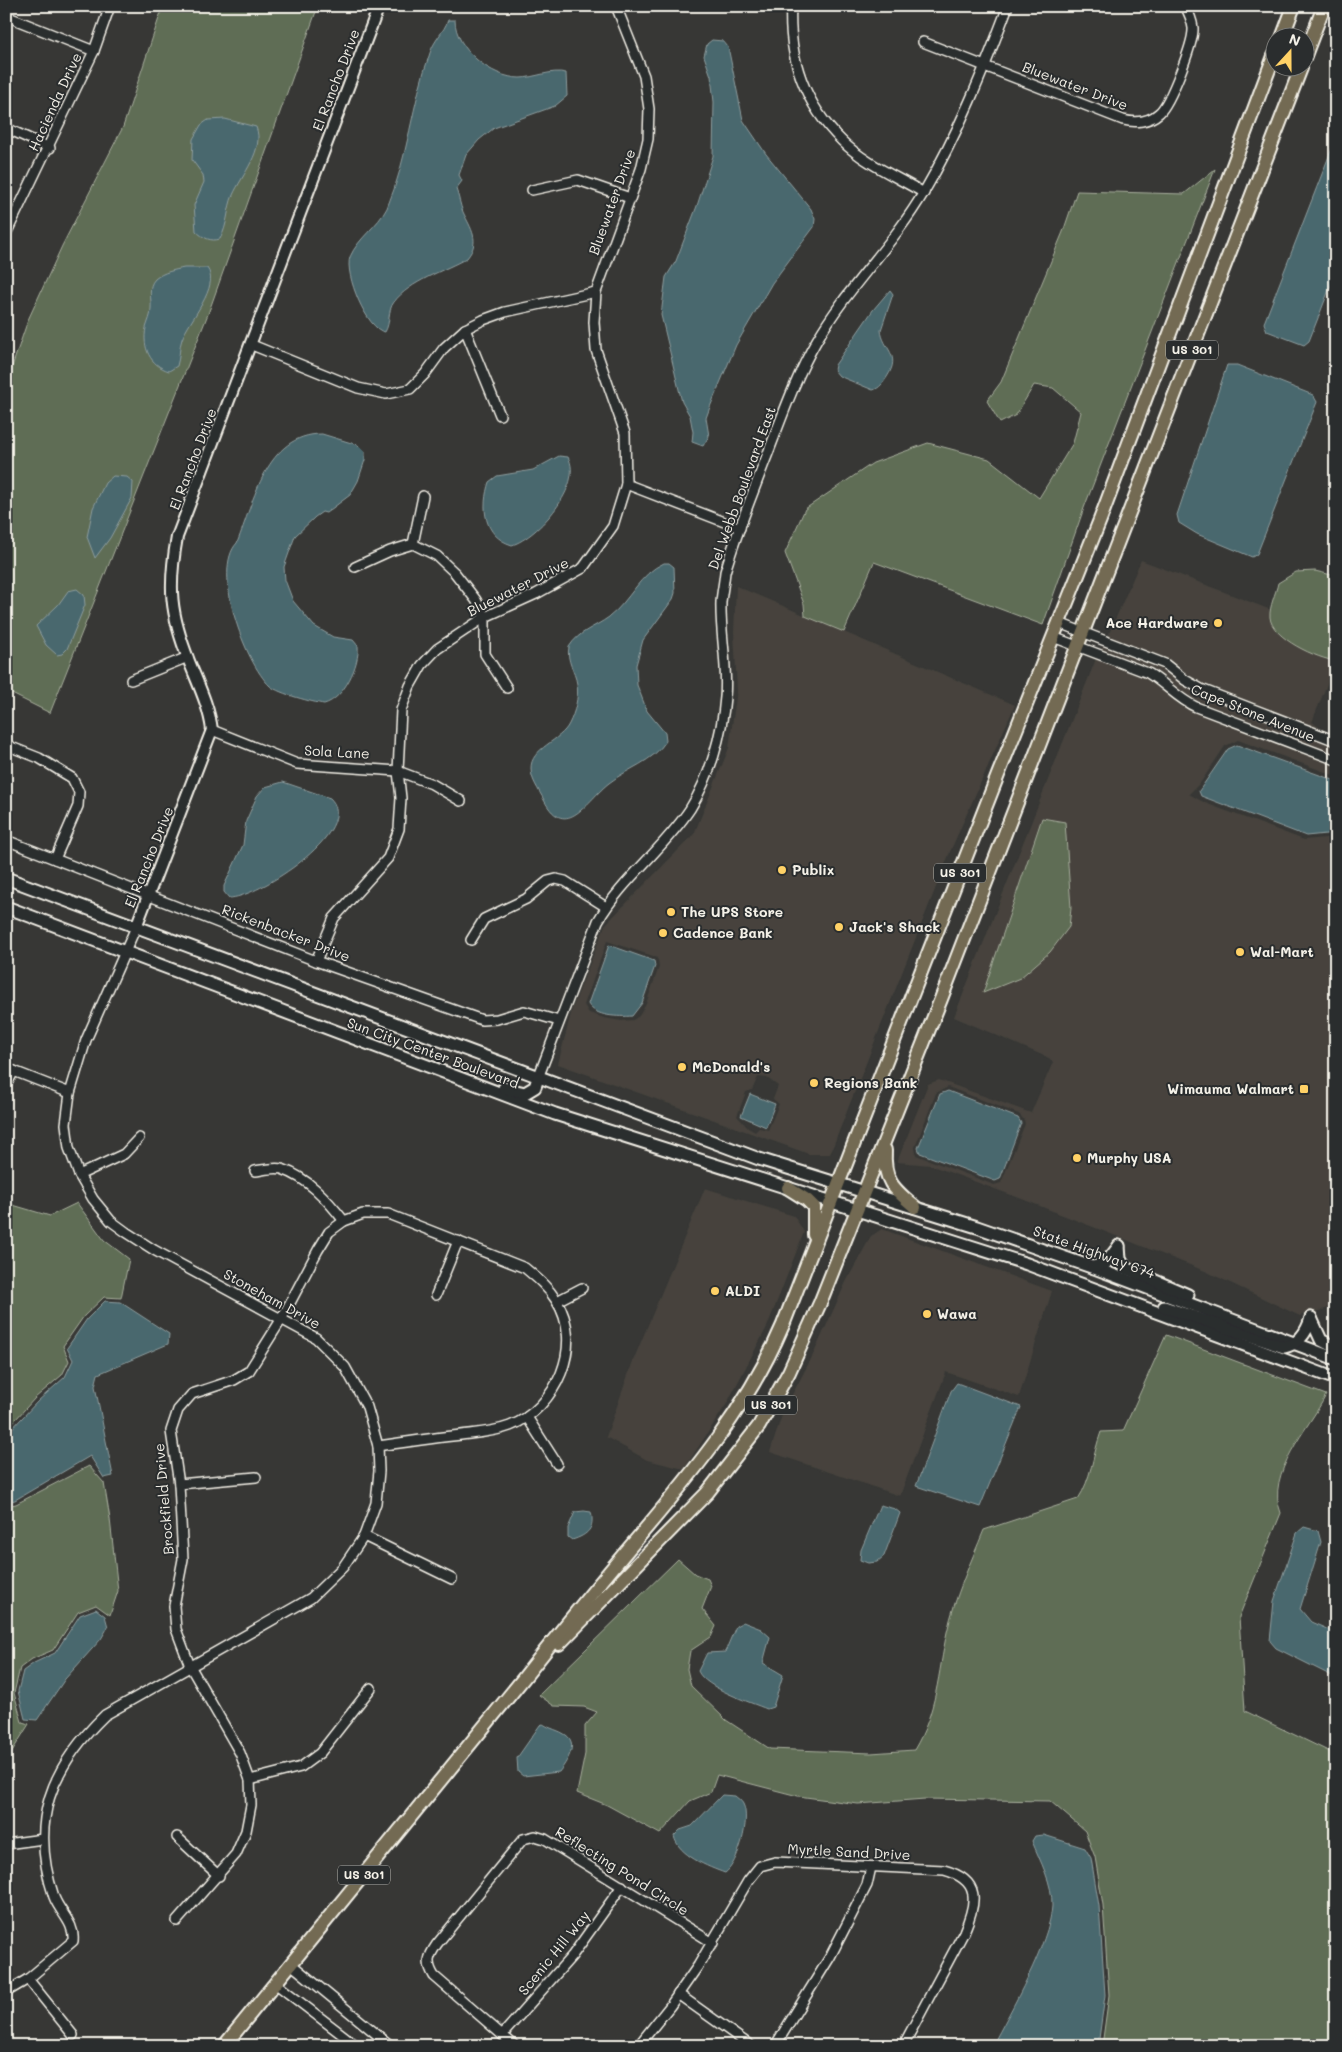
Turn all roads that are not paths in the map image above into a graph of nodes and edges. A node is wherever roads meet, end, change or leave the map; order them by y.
1 (110, 6) edge
2 (380, 6) edge
3 (616, 6) edge
4 (792, 6) edge
5 (1008, 6) edge
6 (1185, 6) edge
7 (1294, 6) edge
8 (1324, 6) edge
9 (6, 16) edge
10 (1286, 28) edge
11 (1314, 32) edge
12 (923, 42) dead end
13 (94, 51) junction
14 (986, 66) junction
15 (1266, 78) edge
16 (1297, 78) edge
17 (6, 128) edge
18 (50, 148) junction
19 (532, 190) dead end
20 (924, 192) junction
21 (630, 198) junction
22 (6, 234) edge
23 (596, 292) junction
24 (465, 330) junction
25 (252, 345) junction
26 (500, 415) dead end
27 (626, 484) junction
28 (423, 496) dead end
29 (740, 528) junction
30 (413, 544) junction
31 (355, 568) dead end
32 (484, 617) junction
33 (1059, 623) junction
34 (1083, 632) junction
35 (1053, 637) junction
36 (1078, 646) junction
37 (188, 656) junction
38 (131, 680) dead end
39 (507, 688) dead end
40 (212, 730) junction
41 (1336, 740) edge
42 (6, 746) edge
43 (1336, 760) edge
44 (398, 771) junction
45 (461, 801) dead end
46 (6, 840) edge
47 (55, 859) junction
48 (6, 878) edge
49 (149, 895) junction
50 (6, 907) edge
51 (606, 907) junction
52 (136, 927) junction
53 (471, 940) dead end
54 (123, 952) junction
55 (316, 961) junction
56 (559, 1021) junction
57 (388, 1052) junction
58 (10, 1069) edge
59 (538, 1078) junction
60 (6, 1086) edge
61 (70, 1092) junction
62 (139, 1138) dead end
63 (886, 1138) junction
64 (255, 1171) dead end
65 (79, 1175) junction
66 (838, 1184) junction
67 (788, 1188) junction
68 (863, 1191) junction
69 (831, 1201) junction
70 (915, 1208) junction
71 (856, 1209) junction
72 (344, 1221) junction
73 (458, 1241) junction
74 (813, 1248) junction
75 (1094, 1268) junction
76 (582, 1288) dead end
77 (436, 1295) dead end
78 (557, 1301) junction
79 (1140, 1305) junction
80 (1221, 1315) junction
81 (1311, 1318) junction
82 (281, 1320) junction
83 (1278, 1337) junction
84 (1294, 1344) junction
85 (1336, 1348) edge
86 (1336, 1360) edge
87 (1336, 1379) edge
88 (527, 1417) junction
89 (378, 1446) junction
90 (557, 1464) dead end
91 (256, 1477) dead end
92 (178, 1484) junction
93 (364, 1536) junction
94 (452, 1579) dead end
95 (190, 1666) junction
96 (523, 1679) junction
97 (371, 1688) dead end
98 (250, 1780) junction
99 (177, 1837) dead end
100 (42, 1839) junction
101 (6, 1844) edge
102 (872, 1867) junction
103 (219, 1876) junction
104 (622, 1886) junction
105 (177, 1920) dead end
106 (713, 1942) junction
107 (291, 1964) junction
108 (28, 1979) junction
109 (275, 1983) junction
110 (6, 1992) edge
111 (678, 1994) junction
112 (503, 2034) junction
113 (73, 2035) dead end
114 (224, 2046) edge
115 (357, 2046) edge
116 (390, 2046) edge
117 (516, 2046) edge
118 (638, 2046) edge
119 (751, 2046) edge
120 (775, 2046) edge
121 (903, 2046) edge

1 - 13 street, Hacienda Drive
2 - 25 street, El Rancho Drive
3 - 21 street, Bluewater Drive
4 - 20 street
5 - 14 street, Del Webb Boulevard East
6 - 14 street, Bluewater Drive
7 - 10 main road
8 - 11 main road
9 - 13 street
12 - 14 street, Bluewater Drive
13 - 18 street, Hacienda Drive
14 - 20 street, Del Webb Boulevard East
15 - 33 main road, US 301 / US 301
16 - 34 main road, US 301
17 - 18 street
18 - 22 street, Hacienda Drive
19 - 21 street
20 - 29 street, Del Webb Boulevard East
21 - 23 street, Bluewater Drive
23 - 24 street
23 - 27 street, Bluewater Drive
24 - 25 street
24 - 26 street
25 - 37 street, El Rancho Drive
27 - 29 street
27 - 32 street, Bluewater Drive
28 - 30 street
29 - 51 street, Del Webb Boulevard East
30 - 31 street
30 - 32 street
32 - 39 street
32 - 44 street, Bluewater Drive
33 - 34 street, Cape Stone Avenue
33 - 35 main road, US 301
34 - 36 main road, US 301
34 - 41 street, Cape Stone Avenue
35 - 36 street, Cape Stone Avenue
35 - 66 main road, US 301
36 - 43 street, Cape Stone Avenue
36 - 63 main road, US 301
37 - 38 street
37 - 40 street, El Rancho Drive
40 - 44 street, Sola Lane
40 - 49 street, El Rancho Drive
42 - 47 street
44 - 45 street, Sola Lane
44 - 55 street, Bluewater Drive
46 - 47 street, Rickenbacker Drive
47 - 49 street, Rickenbacker Drive
48 - 52 main road, Sun City Center Boulevard
49 - 52 street, El Rancho Drive
49 - 55 street, Rickenbacker Drive
50 - 54 main road, Sun City Center Boulevard
51 - 53 street
51 - 56 street, Del Webb Boulevard East
52 - 54 street, Stoneham Drive
52 - 59 main road, Sun City Center Boulevard
54 - 57 main road, Sun City Center Boulevard
54 - 61 street, Stoneham Drive
55 - 56 street, Rickenbacker Drive
56 - 59 street, Del Webb Boulevard East
57 - 59 main road
57 - 67 main road, Sun City Center Boulevard
58 - 60 street
58 - 61 street
59 - 66 main road, Sun City Center Boulevard
61 - 65 street, Stoneham Drive
62 - 65 street
63 - 68 main road, US 301
63 - 70 main road
64 - 72 street
65 - 82 street, Stoneham Drive
66 - 68 main road, State Highway 674
66 - 69 main road, US 301
67 - 69 main road, Sun City Center Boulevard
67 - 74 main road
68 - 70 main road, State Highway 674
68 - 71 main road, US 301
69 - 71 main road, Sun City Center Boulevard
69 - 74 main road, US 301
70 - 75 main road, State Highway 674
71 - 79 main road
71 - 96 main road, US 301
72 - 73 street
72 - 82 street, Brockfield Drive
73 - 77 street
73 - 78 street
74 - 96 main road, US 301
75 - 80 main road, State Highway 674
75 - 80 main road
76 - 78 street
78 - 88 street
79 - 84 main road
79 - 87 main road
80 - 83 main road, State Highway 674
81 - 83 main road
81 - 84 main road
81 - 85 main road
82 - 89 street, Stoneham Drive
82 - 92 street, Brockfield Drive
83 - 84 main road, State Highway 674
84 - 86 main road, State Highway 674
88 - 89 street
88 - 90 street
89 - 93 street, Stoneham Drive
91 - 92 street
92 - 95 street, Brockfield Drive
93 - 94 street
93 - 95 street, Stoneham Drive
95 - 98 street, Brockfield Drive
95 - 100 street, Stoneham Drive
96 - 107 main road, US 301
97 - 98 street
98 - 103 street, Brockfield Drive
99 - 103 street
100 - 101 street
100 - 108 street, Stoneham Drive
102 - 106 street, Myrtle Sand Drive
102 - 120 street
102 - 121 street, Myrtle Sand Drive
103 - 105 street, Brockfield Drive
104 - 106 street, Reflecting Pond Circle
104 - 112 street, Scenic Hill Way
104 - 112 street, Reflecting Pond Circle
106 - 111 street, Myrtle Sand Drive
107 - 109 main road, US 301
107 - 116 street
108 - 110 street, Stoneham Drive
108 - 113 street
109 - 114 main road, US 301
109 - 115 street
111 - 118 street, Myrtle Sand Drive
111 - 119 street
112 - 117 street, Reflecting Pond Circle

